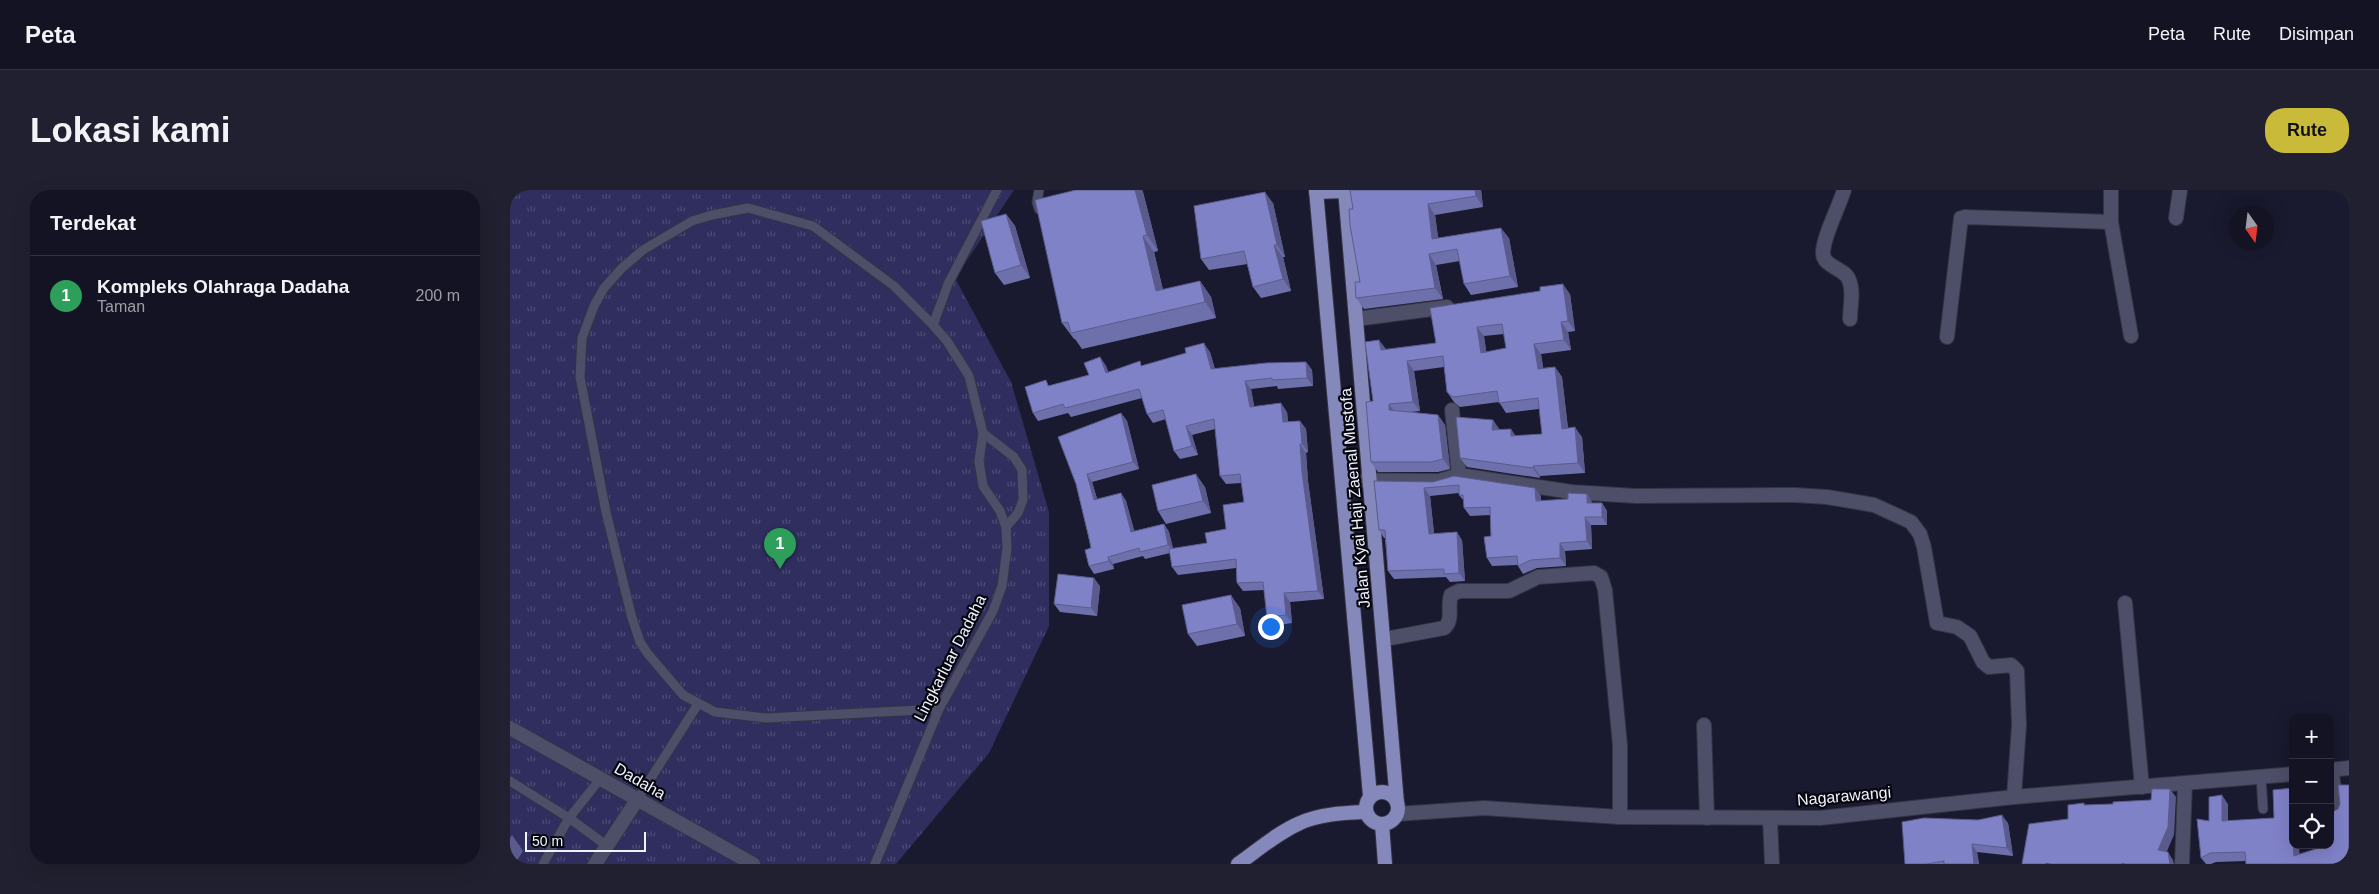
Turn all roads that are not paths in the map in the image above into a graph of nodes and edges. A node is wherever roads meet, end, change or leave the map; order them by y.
1 (997, 190) edge
2 (1039, 190) edge
3 (1345, 190) edge
4 (1844, 190) edge
5 (2111, 190) edge
6 (2180, 190) edge
7 (1316, 191) edge
8 (1041, 218) edge
9 (2176, 218) dead end
10 (2111, 222) junction
11 (1464, 304) edge
12 (1356, 319) junction
13 (1850, 319) dead end
14 (933, 325) junction
15 (2131, 336) dead end
16 (1947, 337) dead end
17 (1452, 410) dead end
18 (983, 433) junction
19 (1459, 475) junction
20 (1342, 480) junction
21 (1371, 481) junction
22 (1006, 527) junction
23 (2125, 603) dead end
24 (1385, 639) junction
25 (698, 704) junction
26 (939, 709) junction
27 (1704, 725) dead end
28 (510, 728) edge
29 (2349, 768) edge
30 (2334, 770) edge
31 (2289, 774) edge
32 (2261, 777) junction
33 (601, 778) junction
34 (2334, 780) edge
35 (510, 781) edge
36 (2185, 783) junction
37 (2142, 787) junction
38 (1370, 796) junction
39 (2014, 797) junction
40 (636, 800) junction
41 (1397, 808) junction
42 (2263, 809) dead end
43 (1365, 812) junction
44 (2340, 812) edge
45 (1620, 817) junction
46 (569, 818) junction
47 (1707, 818) junction
48 (1770, 818) junction
49 (1382, 824) junction
50 (606, 845) junction
51 (747, 863) edge
52 (543, 864) edge
53 (595, 864) edge
54 (875, 864) edge
55 (1238, 864) edge
56 (1385, 864) edge
57 (1772, 864) edge
58 (2182, 864) edge

1 - 14 lane
2 - 8 lane
3 - 7 main road
3 - 12 main road, Jalan Kyai Haji Zaenal Mustofa
4 - 13 street
5 - 10 street
6 - 9 street
7 - 20 main road, Jalan Kyai Haji Zaenal Mustofa
10 - 15 street
10 - 16 street
11 - 12 street
12 - 21 main road, Jalan Kyai Haji Zaenal Mustofa
14 - 18 lane, Lingkarluar Dadaha
14 - 25 lane, Lingkarluar Dadaha
17 - 19 street
18 - 22 lane, Lingkarluar Dadaha
18 - 22 lane
19 - 21 street
19 - 39 street
20 - 21 street
20 - 38 main road, Jalan Kyai Haji Zaenal Mustofa
21 - 24 main road, Jalan Kyai Haji Zaenal Mustofa
22 - 26 lane, Lingkarluar Dadaha
23 - 37 street
24 - 41 main road, Jalan Kyai Haji Zaenal Mustofa
24 - 45 street
25 - 26 lane, Lingkarluar Dadaha
25 - 40 lane
26 - 54 lane, Lingkarluar Dadaha
27 - 47 street
28 - 33 street, Dadaha
29 - 30 street
31 - 32 street, Nagarawangi
32 - 36 street, Nagarawangi
32 - 42 lane
33 - 40 street, Dadaha
33 - 46 lane
34 - 44 lane
35 - 46 lane
36 - 37 street, Nagarawangi
36 - 58 street
37 - 39 street, Nagarawangi
38 - 41 main road
38 - 43 main road
39 - 48 street, Nagarawangi
40 - 50 street
40 - 51 street, Dadaha
41 - 45 street, Nagarawangi
41 - 49 main road
43 - 49 main road
43 - 55 main road
45 - 47 street, Nagarawangi
46 - 50 lane
46 - 52 lane
47 - 48 street, Nagarawangi
48 - 57 street
49 - 56 main road
50 - 53 street

